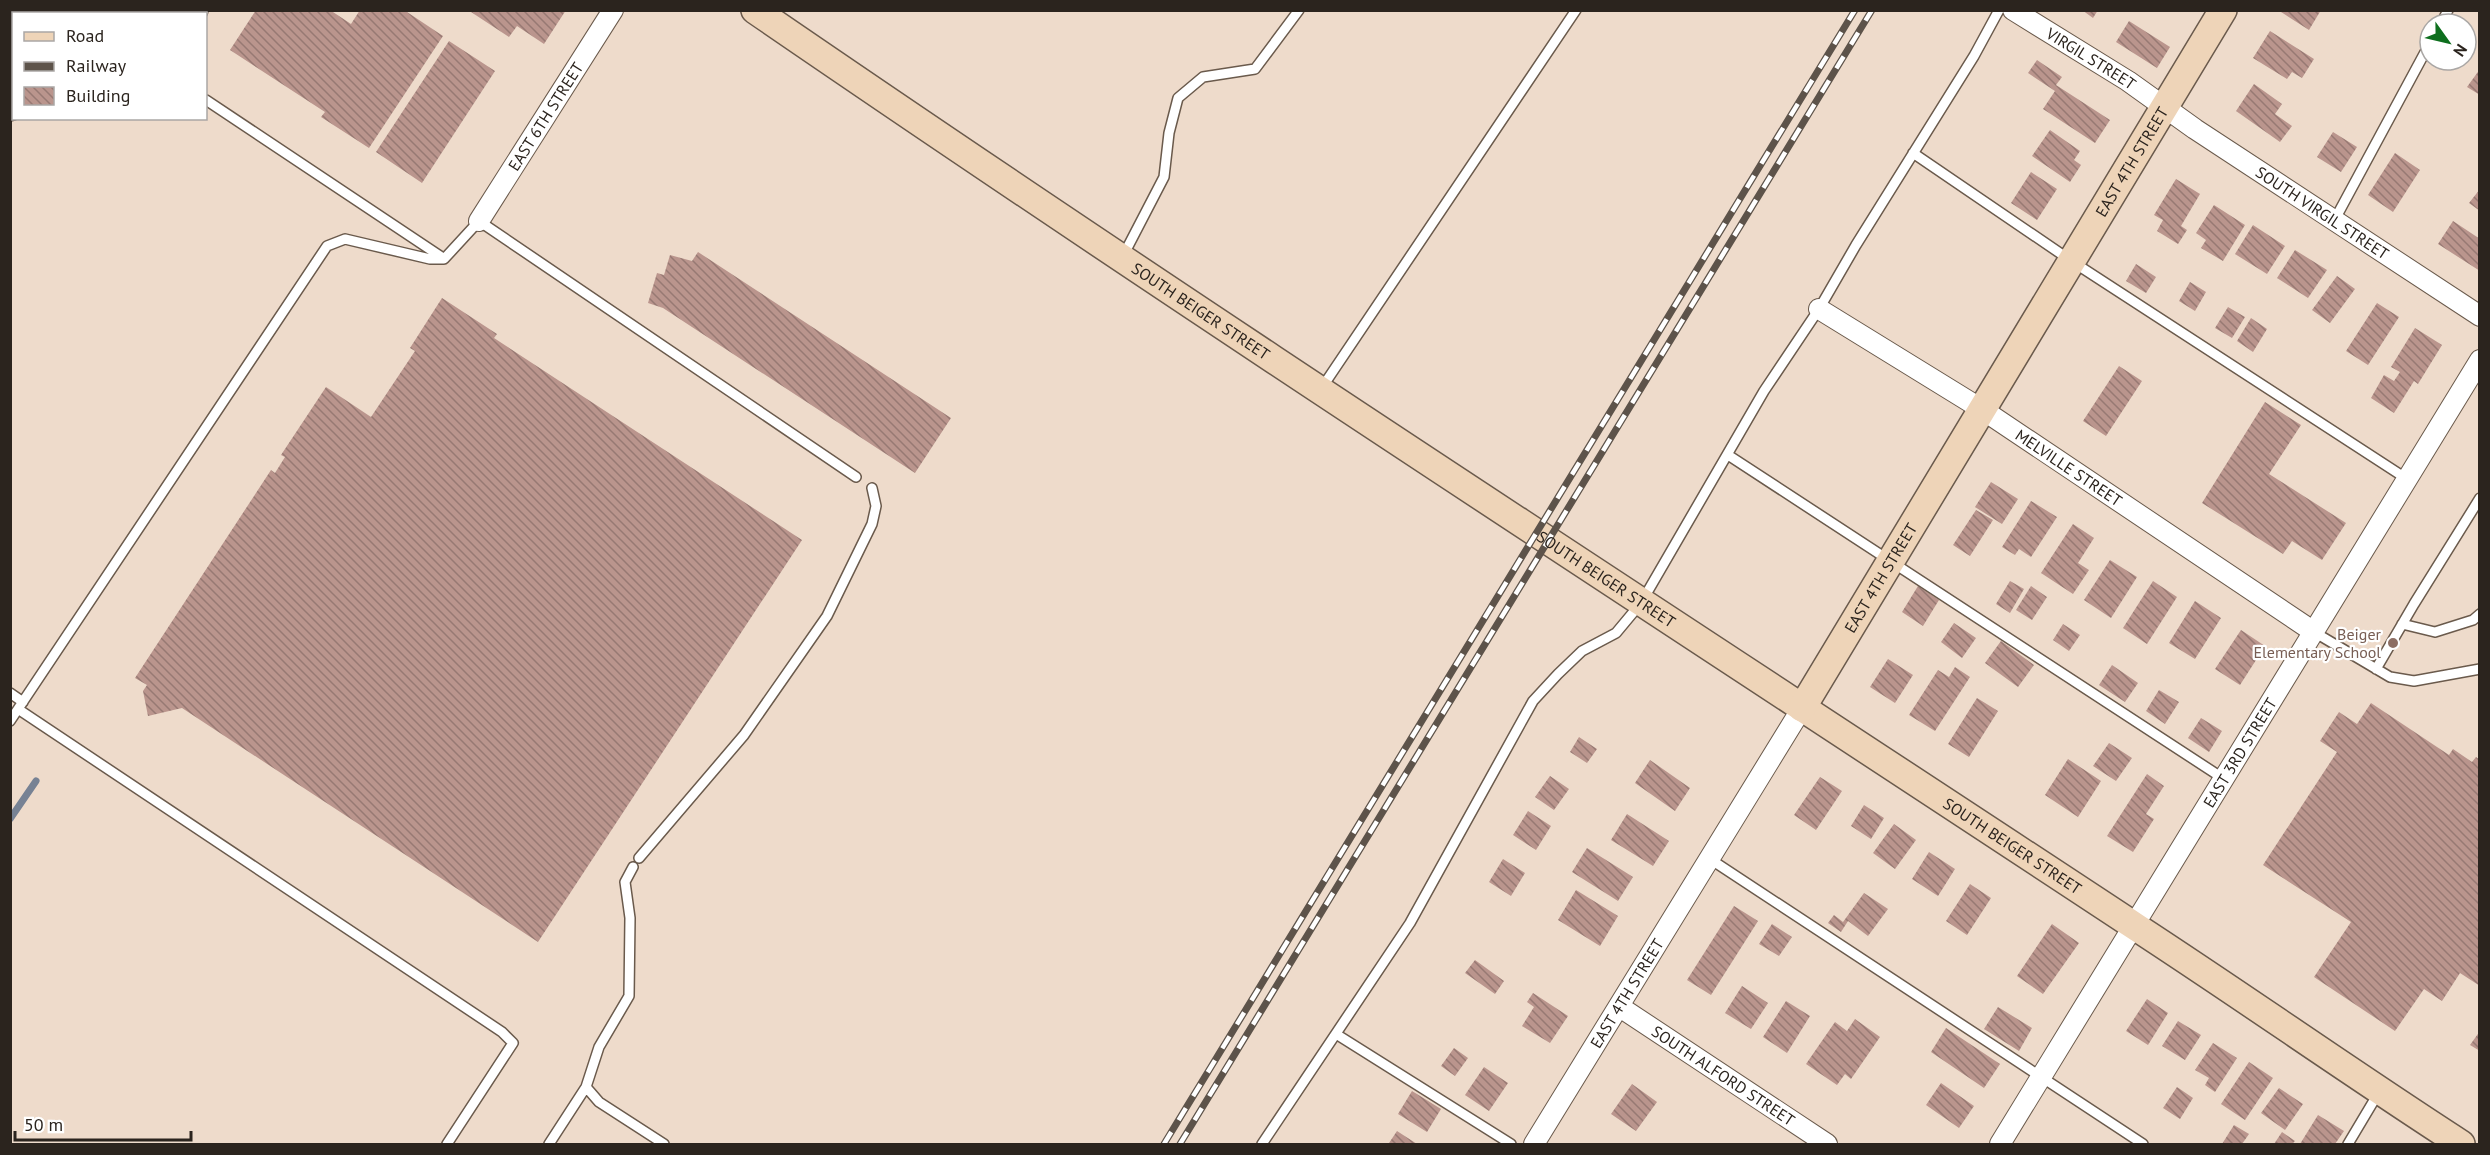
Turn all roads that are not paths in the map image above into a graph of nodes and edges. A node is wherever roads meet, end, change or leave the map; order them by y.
1 (613, 10) edge
2 (1299, 10) edge
3 (1576, 10) edge
4 (2000, 10) edge
5 (2013, 10) edge
6 (2223, 10) edge
7 (770, 17) edge
8 (2418, 65) edge
9 (207, 101) edge
10 (2166, 108) junction
11 (1913, 153) junction
12 (479, 220) junction
13 (2334, 221) junction
14 (1122, 258) junction
15 (444, 259) junction
16 (2073, 262) junction
17 (1820, 309) junction
18 (2480, 316) edge
19 (2480, 360) edge
20 (1320, 390) junction
21 (1983, 410) junction
22 (1728, 455) junction
23 (856, 477) dead end
24 (2407, 479) junction
25 (872, 488) dead end
26 (2480, 498) edge
27 (1890, 562) junction
28 (1641, 603) junction
29 (2480, 614) edge
30 (2402, 624) junction
31 (2314, 632) junction
32 (2376, 669) junction
33 (2480, 669) edge
34 (10, 693) edge
35 (21, 705) junction
36 (1802, 708) junction
37 (10, 721) edge
38 (2224, 779) junction
39 (639, 858) dead end
40 (1710, 859) junction
41 (633, 867) dead end
42 (2135, 926) junction
43 (1620, 1007) junction
44 (1336, 1034) junction
45 (2041, 1078) junction
46 (586, 1087) junction
47 (2380, 1090) junction
48 (447, 1144) edge
49 (549, 1144) edge
50 (664, 1144) edge
51 (1262, 1144) edge
52 (1511, 1144) edge
53 (1534, 1144) edge
54 (1827, 1144) edge
55 (2000, 1144) edge
56 (2143, 1144) edge
57 (2348, 1144) edge
58 (2461, 1144) edge

1 - 12 street, EAST 6TH STREET
2 - 14 lane
3 - 20 lane
4 - 11 lane
5 - 10 street, VIRGIL STREET
6 - 10 street, EAST 4TH STREET
7 - 14 street, SOUTH BEIGER STREET
8 - 13 lane
9 - 15 lane
10 - 13 street, SOUTH VIRGIL STREET
10 - 16 street, EAST 4TH STREET
11 - 16 lane
11 - 17 lane
12 - 15 lane
12 - 23 lane
13 - 18 street, SOUTH VIRGIL STREET
14 - 20 street, SOUTH BEIGER STREET
15 - 35 lane
16 - 21 street, EAST 4TH STREET
16 - 24 lane
17 - 21 street, MELVILLE STREET
17 - 22 lane
19 - 24 street, EAST 3RD STREET
20 - 28 street, SOUTH BEIGER STREET
21 - 27 street, EAST 4TH STREET
21 - 31 street, MELVILLE STREET
22 - 27 lane
22 - 28 lane
24 - 31 street, EAST 3RD STREET
25 - 39 lane
26 - 30 lane
27 - 36 street, EAST 4TH STREET
27 - 38 lane
28 - 36 street, SOUTH BEIGER STREET
28 - 44 lane
29 - 30 lane
30 - 32 lane
31 - 32 lane
31 - 38 street, EAST 3RD STREET
32 - 33 lane
34 - 35 lane
35 - 37 lane
35 - 48 lane
36 - 40 street, EAST 4TH STREET
36 - 42 street, SOUTH BEIGER STREET
38 - 42 street, EAST 3RD STREET
40 - 43 street, EAST 4TH STREET
40 - 45 lane
41 - 46 lane
42 - 45 street, EAST 3RD STREET
42 - 47 street, SOUTH BEIGER STREET
43 - 53 street, EAST 4TH STREET
43 - 54 street, SOUTH ALFORD STREET
44 - 51 lane
44 - 52 lane
45 - 55 street, EAST 3RD STREET
45 - 56 lane
46 - 49 lane
46 - 50 lane
47 - 57 lane
47 - 58 street, SOUTH BEIGER STREET

